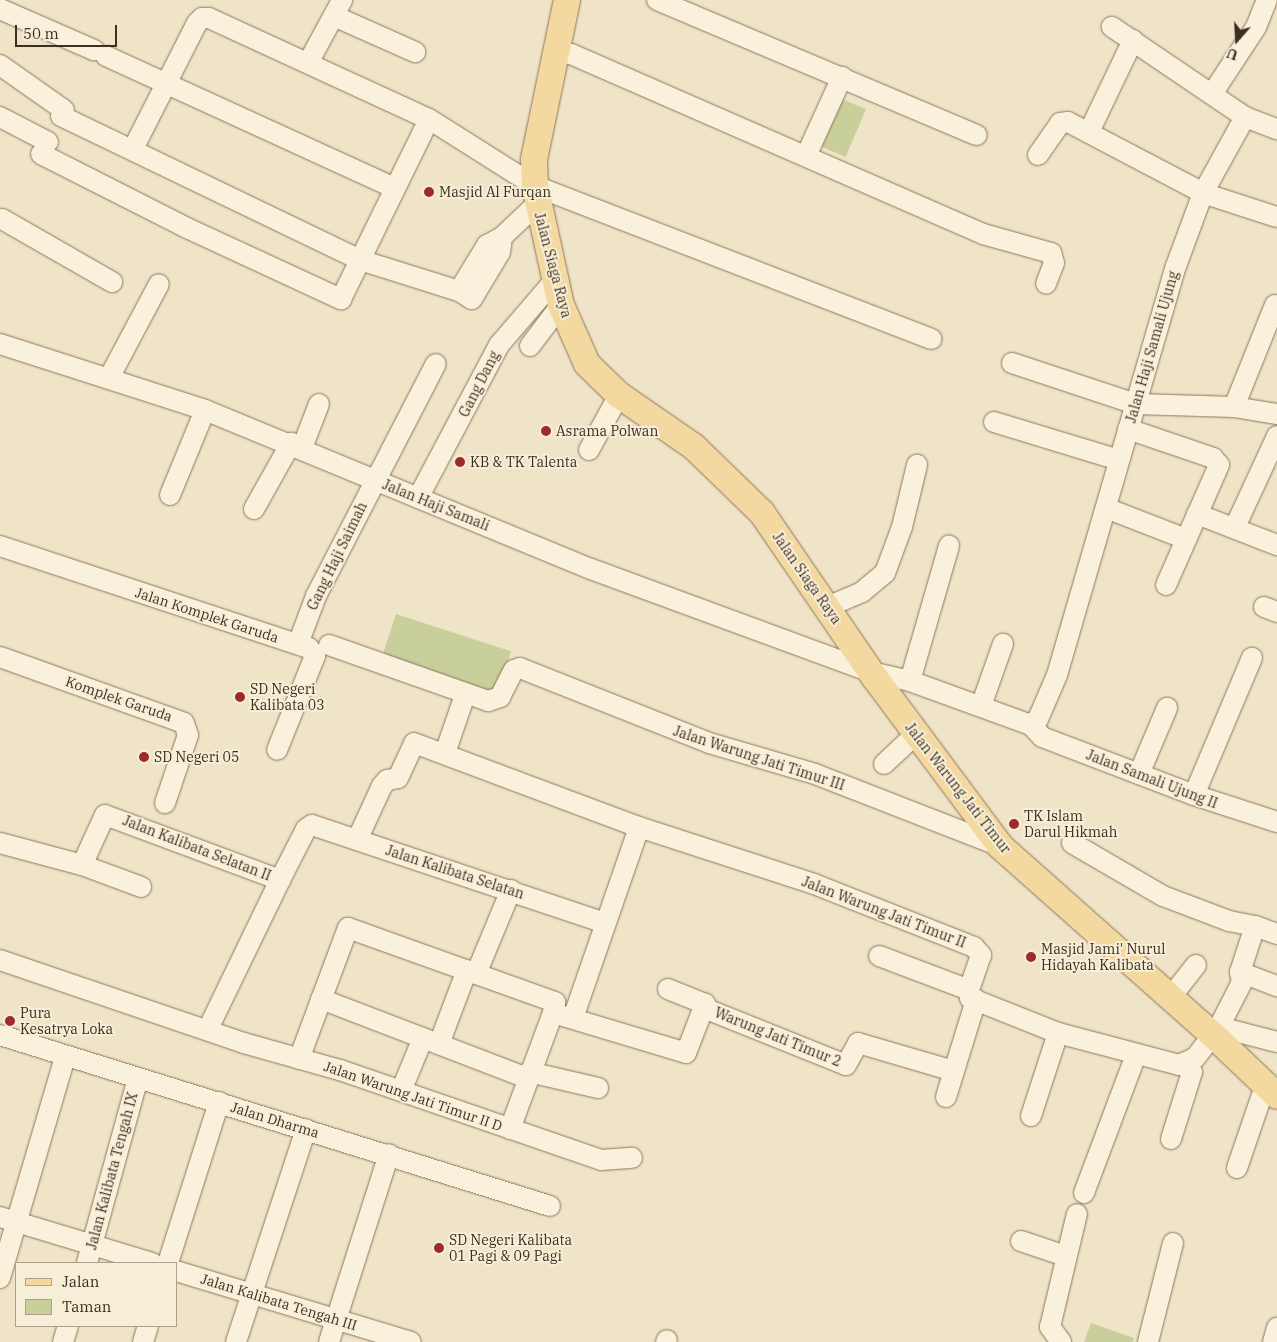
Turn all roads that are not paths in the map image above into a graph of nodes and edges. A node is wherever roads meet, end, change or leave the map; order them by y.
1 (567, 0) edge
2 (657, 0) edge
3 (1267, 0) edge
4 (338, 8) edge
5 (3, 9) edge
6 (1112, 27) dead end
7 (1133, 40) junction
8 (415, 52) dead end
9 (556, 52) junction
10 (308, 63) junction
11 (0, 65) edge
12 (842, 77) junction
13 (165, 83) junction
14 (1212, 94) junction
15 (0, 117) edge
16 (1245, 117) junction
17 (429, 119) junction
18 (1277, 129) edge
19 (1089, 132) junction
20 (977, 135) dead end
21 (132, 149) junction
22 (1038, 155) dead end
23 (806, 156) junction
24 (394, 188) junction
25 (536, 195) junction
26 (1202, 197) junction
27 (1277, 217) edge
28 (2, 219) dead end
29 (1277, 225) edge
30 (360, 260) junction
31 (555, 280) junction
32 (112, 282) dead end
33 (159, 284) dead end
34 (1046, 284) dead end
35 (561, 304) junction
36 (1275, 305) dead end
37 (932, 339) dead end
38 (0, 344) edge
39 (530, 346) dead end
40 (1012, 363) dead end
41 (436, 364) dead end
42 (109, 378) junction
43 (619, 396) junction
44 (318, 404) dead end
45 (1136, 404) junction
46 (1234, 408) junction
47 (205, 410) junction
48 (1277, 414) edge
49 (994, 422) dead end
50 (1128, 429) junction
51 (1277, 436) edge
52 (297, 446) junction
53 (589, 450) dead end
54 (1119, 460) junction
55 (917, 465) dead end
56 (375, 480) junction
57 (170, 495) dead end
58 (418, 498) junction
59 (1106, 508) junction
60 (254, 509) dead end
61 (1197, 514) junction
62 (1235, 526) junction
63 (1186, 540) junction
64 (1277, 545) edge
65 (0, 546) edge
66 (949, 546) dead end
67 (1166, 585) dead end
68 (827, 607) junction
69 (298, 644) junction
70 (1003, 644) dead end
71 (329, 645) dead end
72 (0, 658) edge
73 (1252, 658) dead end
74 (871, 672) junction
75 (910, 681) junction
76 (465, 695) junction
77 (981, 706) junction
78 (1167, 708) dead end
79 (1031, 725) junction
80 (916, 734) junction
81 (277, 750) dead end
82 (445, 754) junction
83 (884, 764) dead end
84 (1139, 774) junction
85 (1194, 796) junction
86 (164, 804) dead end
87 (1277, 822) edge
88 (639, 827) junction
89 (306, 829) joint
90 (357, 840) junction
91 (0, 843) edge
92 (1072, 843) dead end
93 (1000, 846) junction
94 (82, 866) junction
95 (280, 880) junction
96 (141, 887) dead end
97 (511, 890) junction
98 (605, 923) junction
99 (1255, 926) junction
100 (1277, 934) edge
101 (879, 956) dead end
102 (0, 960) edge
103 (1196, 965) dead end
104 (472, 972) junction
105 (1240, 972) junction
106 (1277, 986) edge
107 (668, 989) dead end
108 (973, 995) junction
109 (1170, 998) junction
110 (321, 999) junction
111 (704, 1006) junction
112 (553, 1013) junction
113 (573, 1018) junction
114 (208, 1029) junction
115 (1216, 1031) junction
116 (1058, 1033) junction
117 (0, 1035) edge
118 (431, 1041) junction
119 (1277, 1042) edge
120 (1136, 1055) junction
121 (66, 1057) junction
122 (299, 1059) junction
123 (1188, 1064) junction
124 (954, 1071) junction
125 (528, 1075) junction
126 (138, 1078) junction
127 (598, 1088) dead end
128 (401, 1091) junction
129 (1271, 1091) edge
130 (946, 1097) dead end
131 (219, 1102) junction
132 (1030, 1116) dead end
133 (306, 1129) junction
134 (510, 1129) junction
135 (1170, 1140) dead end
136 (389, 1154) junction
137 (632, 1158) dead end
138 (1237, 1168) dead end
139 (1084, 1193) dead end
140 (550, 1206) dead end
141 (1077, 1214) dead end
142 (7, 1220) edge
143 (1021, 1241) dead end
144 (1173, 1243) dead end
145 (89, 1254) edge
146 (1065, 1256) junction
147 (145, 1262) edge
148 (168, 1262) edge
149 (178, 1272) edge
150 (0, 1278) edge
151 (252, 1294) junction
152 (337, 1320) junction
153 (68, 1327) edge
154 (148, 1327) edge
155 (1277, 1328) edge
156 (407, 1341) edge
157 (62, 1342) edge
158 (143, 1342) edge
159 (236, 1342) edge
160 (329, 1342) edge
161 (1061, 1342) edge
162 (1148, 1342) edge
163 (1273, 1342) edge

1 - 9 main road, Jalan Siaga Raya
2 - 12 street
3 - 14 street
4 - 8 street
4 - 10 street
5 - 13 street
6 - 7 street
7 - 14 street
7 - 19 street
9 - 23 street
9 - 25 main road, Jalan Siaga Raya
10 - 13 street
10 - 17 street
11 - 21 street
12 - 20 street
12 - 23 street
13 - 21 street
13 - 24 street
14 - 16 street
15 - 30 street
16 - 18 street
16 - 26 street, Jalan Haji Samali Ujung
17 - 24 street
17 - 25 street
19 - 22 street
19 - 26 street
21 - 30 street
23 - 34 street
24 - 30 street
25 - 30 street
25 - 31 main road, Jalan Siaga Raya
25 - 37 street
26 - 27 street
26 - 29 street
26 - 45 street, Jalan Haji Samali Ujung
28 - 32 street
31 - 35 main road, Jalan Siaga Raya
31 - 58 street, Gang Dang
33 - 42 street
35 - 39 street
35 - 43 main road, Jalan Siaga Raya
36 - 46 street
38 - 42 street, Jalan Haji Samali
40 - 45 street
41 - 56 street, Gang Haji Saimah
42 - 47 street, Jalan Haji Samali
43 - 53 street
43 - 68 main road, Jalan Siaga Raya
44 - 52 street
45 - 46 street
45 - 50 street, Jalan Haji Samali Ujung
46 - 48 street
47 - 52 street, Jalan Haji Samali
47 - 57 street
49 - 54 street
50 - 54 street, Jalan Haji Samali Ujung
50 - 61 street
51 - 62 street
52 - 56 street, Jalan Haji Samali
52 - 60 street
54 - 59 street, Jalan Haji Samali Ujung
55 - 68 street
56 - 58 street, Jalan Haji Samali
56 - 69 street, Gang Haji Saimah
58 - 74 street, Jalan Haji Samali
59 - 63 street
59 - 79 street, Jalan Haji Samali Ujung
61 - 62 street
61 - 63 street
62 - 64 street
63 - 67 street
65 - 69 street, Jalan Komplek Garuda
66 - 75 street
68 - 74 main road, Jalan Siaga Raya
69 - 81 street, Jalan Komplek Garuda
70 - 77 street
71 - 76 street
72 - 86 street, Komplek Garuda
73 - 85 street
74 - 75 street, Jalan Haji Samali
74 - 80 main road, Jalan Warung Jati Timur
75 - 77 street, Jalan Haji Samali
76 - 82 street
76 - 93 street, Jalan Warung Jati Timur III
77 - 79 street, Jalan Samali Ujung II
78 - 84 street
79 - 84 street, Jalan Samali Ujung II
80 - 83 street
80 - 93 main road, Jalan Warung Jati Timur
82 - 88 street
82 - 90 street
84 - 85 street, Jalan Samali Ujung II
85 - 87 street, Jalan Samali Ujung II
88 - 98 street
88 - 108 street, Jalan Warung Jati Timur II
89 - 90 street, Jalan Kalibata Selatan
89 - 95 street, Jalan Kalibata Selatan II
90 - 97 street, Jalan Kalibata Selatan
91 - 94 street
92 - 99 street
93 - 109 main road, Jalan Warung Jati Timur
94 - 95 street, Jalan Kalibata Selatan II
94 - 96 street
95 - 114 street, Jalan Kalibata Selatan II
97 - 98 street, Jalan Kalibata Selatan
97 - 104 street
98 - 113 street
99 - 100 street
99 - 105 street
101 - 108 street
102 - 114 street, Jalan Warung Jati Timur II D
103 - 109 street
104 - 110 street
104 - 112 street
104 - 118 street
105 - 106 street
105 - 115 street
107 - 111 street, Warung Jati Timur 2
108 - 116 street
108 - 124 street
109 - 115 main road, Jalan Warung Jati Timur
110 - 118 street
110 - 122 street
111 - 113 street
111 - 124 street, Warung Jati Timur 2
112 - 113 street
112 - 125 street, Jalan Warung Jati Timur II D
114 - 122 street, Jalan Warung Jati Timur II D
115 - 119 street
115 - 123 street
115 - 129 main road, Jalan Warung Jati Timur
116 - 120 street
116 - 132 street
117 - 121 street, Jalan Dharma
118 - 125 street
118 - 128 street
120 - 123 street
120 - 139 street
121 - 126 street, Jalan Dharma
121 - 142 street
122 - 128 street, Jalan Warung Jati Timur II D
123 - 135 street
124 - 130 street
125 - 127 street
125 - 134 street, Jalan Warung Jati Timur II D
126 - 131 street, Jalan Dharma
126 - 145 street, Jalan Kalibata Tengah IX
128 - 134 street, Jalan Warung Jati Timur II D
129 - 138 street
131 - 133 street, Jalan Dharma
131 - 148 street
133 - 136 street, Jalan Dharma
133 - 151 street
134 - 137 street
136 - 140 street, Jalan Dharma
136 - 152 street
141 - 146 street
142 - 145 street
142 - 150 street
143 - 146 street
144 - 162 street
145 - 147 street
146 - 161 street
149 - 151 street, Jalan Kalibata Tengah III
151 - 152 street, Jalan Kalibata Tengah III
151 - 159 street
152 - 156 street, Jalan Kalibata Tengah III
152 - 160 street
153 - 157 street
154 - 158 street
155 - 163 street

